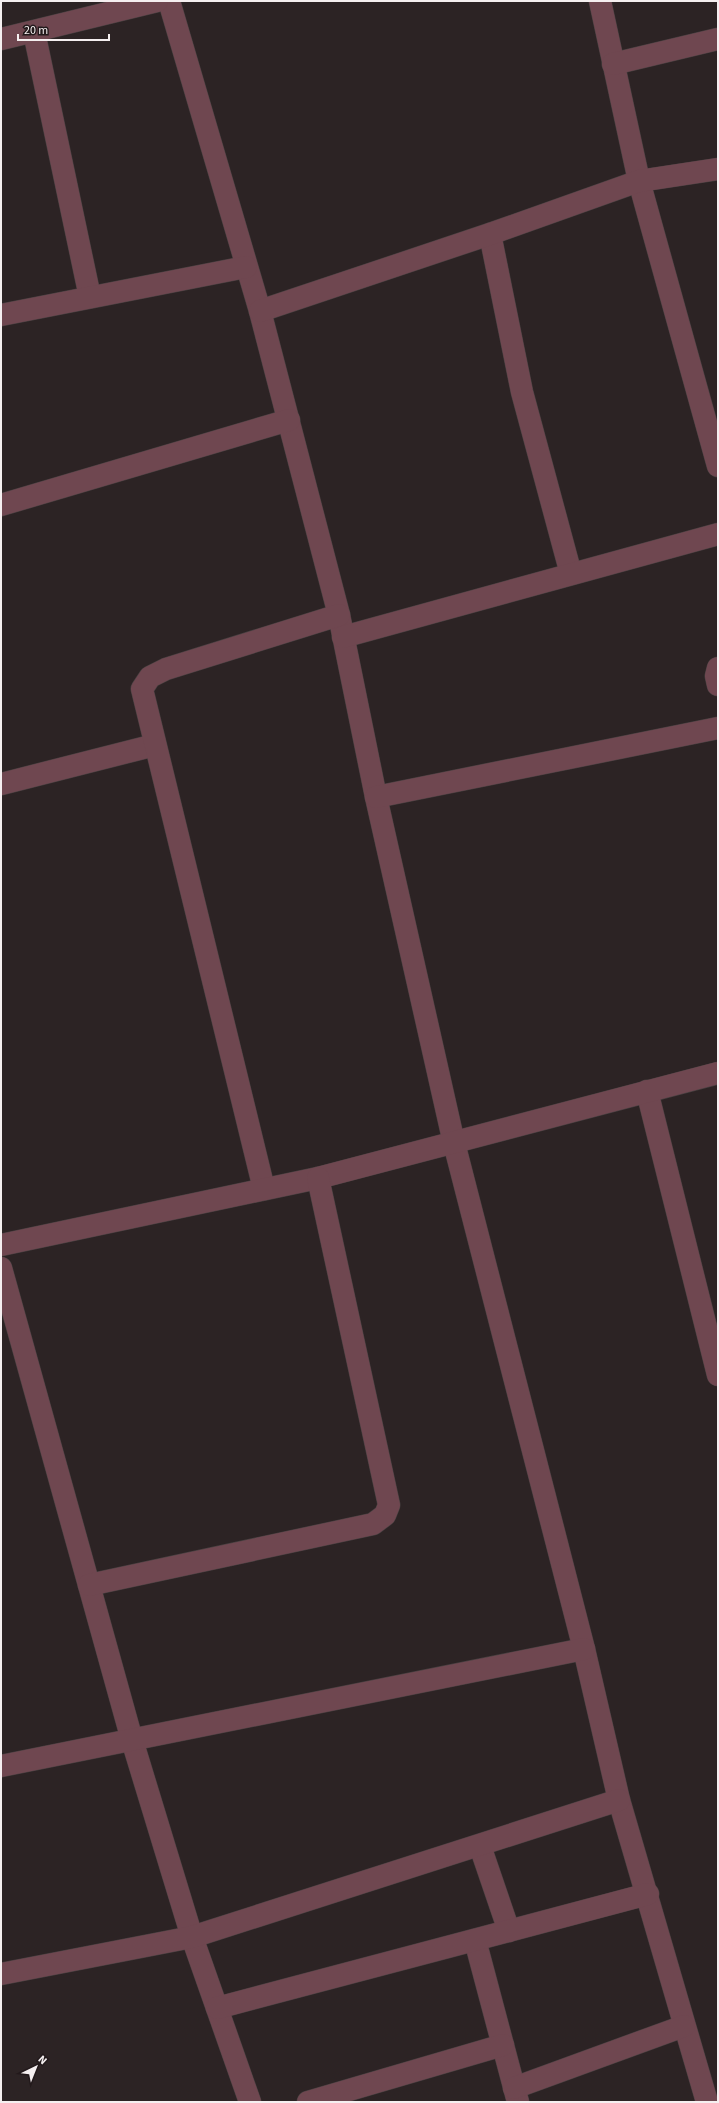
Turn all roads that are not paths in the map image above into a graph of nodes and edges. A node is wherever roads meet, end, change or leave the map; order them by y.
1 (157, 1) edge
2 (169, 1) edge
3 (600, 1) edge
4 (34, 32) junction
5 (1, 39) edge
6 (718, 39) edge
7 (613, 64) junction
8 (718, 169) edge
9 (639, 181) junction
10 (490, 234) junction
11 (246, 267) junction
12 (90, 297) junction
13 (260, 311) junction
14 (1, 315) edge
15 (289, 420) junction
16 (718, 466) edge
17 (1, 505) edge
18 (718, 534) edge
19 (571, 574) junction
20 (339, 615) junction
21 (343, 637) junction
22 (718, 668) edge
23 (718, 685) edge
24 (718, 728) edge
25 (156, 746) junction
26 (1, 784) edge
27 (376, 797) junction
28 (718, 1073) edge
29 (647, 1091) junction
30 (454, 1143) junction
31 (318, 1178) junction
32 (264, 1189) junction
33 (1, 1246) edge
34 (1, 1268) edge
35 (714, 1338) edge
36 (718, 1375) edge
37 (89, 1585) junction
38 (584, 1649) junction
39 (132, 1740) junction
40 (1, 1766) edge
41 (619, 1800) junction
42 (480, 1846) junction
43 (648, 1894) junction
44 (509, 1931) junction
45 (192, 1937) junction
46 (474, 1940) junction
47 (1, 1974) edge
48 (217, 2008) junction
49 (684, 2026) junction
50 (503, 2045) junction
51 (516, 2095) edge
52 (250, 2102) edge
53 (308, 2102) edge
54 (707, 2102) edge

1 - 4 street
2 - 11 street
3 - 7 street
4 - 5 street
4 - 12 street
6 - 7 street
7 - 9 street
8 - 9 street
9 - 10 street
9 - 16 street
10 - 13 street
10 - 19 street
11 - 12 street
11 - 13 street
12 - 14 street
13 - 15 street
15 - 17 street
15 - 20 street
18 - 19 street
19 - 21 street
20 - 21 street
20 - 25 street
21 - 27 street
22 - 23 street
24 - 27 street
25 - 26 street
25 - 32 street
27 - 30 street
28 - 29 street
29 - 30 street
29 - 35 street
30 - 31 street
30 - 38 street
31 - 32 street
31 - 37 street
32 - 33 street
34 - 37 street
35 - 36 street
37 - 39 street
38 - 39 street
38 - 41 street
39 - 40 street
39 - 45 street
41 - 42 street
41 - 43 street
42 - 44 street
42 - 45 street
43 - 44 street
43 - 49 street
44 - 46 street
45 - 47 street
45 - 48 street
46 - 48 street
46 - 50 street
48 - 52 street
49 - 51 street
49 - 54 street
50 - 51 street
50 - 53 street

